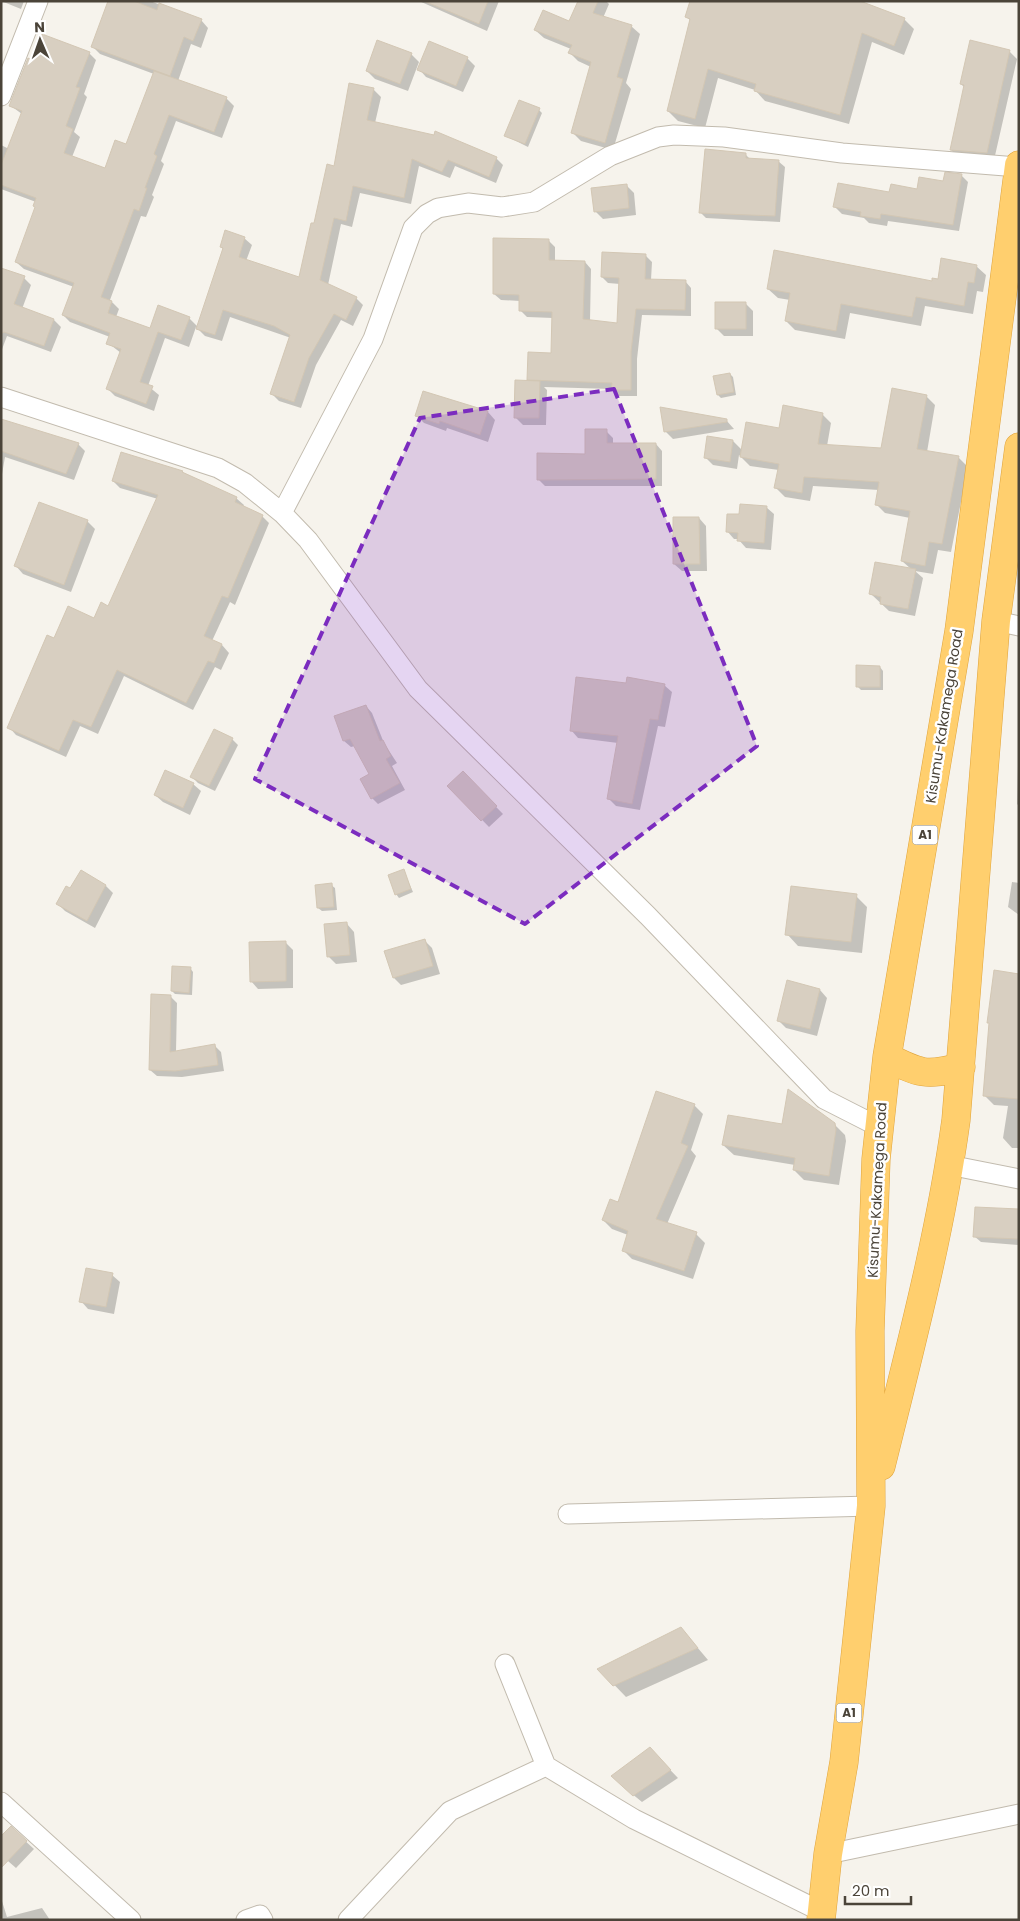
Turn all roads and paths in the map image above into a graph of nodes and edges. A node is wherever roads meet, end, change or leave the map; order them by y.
1 (38, 1) edge
2 (1, 96) edge
3 (1019, 166) edge
4 (1, 396) edge
5 (1019, 447) edge
6 (282, 513) junction
7 (1007, 624) edge
8 (887, 1057) junction
9 (961, 1067) junction
10 (879, 1127) junction
11 (950, 1165) junction
12 (1019, 1179) edge
13 (871, 1506) junction
14 (568, 1514) dead end
15 (505, 1664) dead end
16 (546, 1766) junction
17 (1, 1802) edge
18 (1019, 1814) edge
19 (828, 1854) junction
20 (822, 1916) edge
21 (131, 1920) edge
22 (246, 1920) edge
23 (263, 1920) edge
24 (348, 1920) edge

1 - 2 street
3 - 6 street
3 - 8 highway, Kisumu-Kakamega Road / A1
4 - 6 street
5 - 7 highway, Kisumu-Kakamega Road / A1
6 - 10 street
7 - 9 highway, Kisumu-Kakamega Road / A1
8 - 9 highway
8 - 10 highway, Kisumu-Kakamega Road / A1
9 - 11 highway, Kisumu-Kakamega Road / A1
10 - 13 highway, Kisumu-Kakamega Road / A1
11 - 12 street
11 - 13 highway, Kisumu-Kakamega Road / A1
13 - 14 street
13 - 19 highway, Kisumu-Kakamega Road / A1
15 - 16 street
16 - 20 street
16 - 24 street
17 - 21 street
18 - 19 street
19 - 20 highway, Kisumu-Kakamega Road / A1
22 - 23 street

